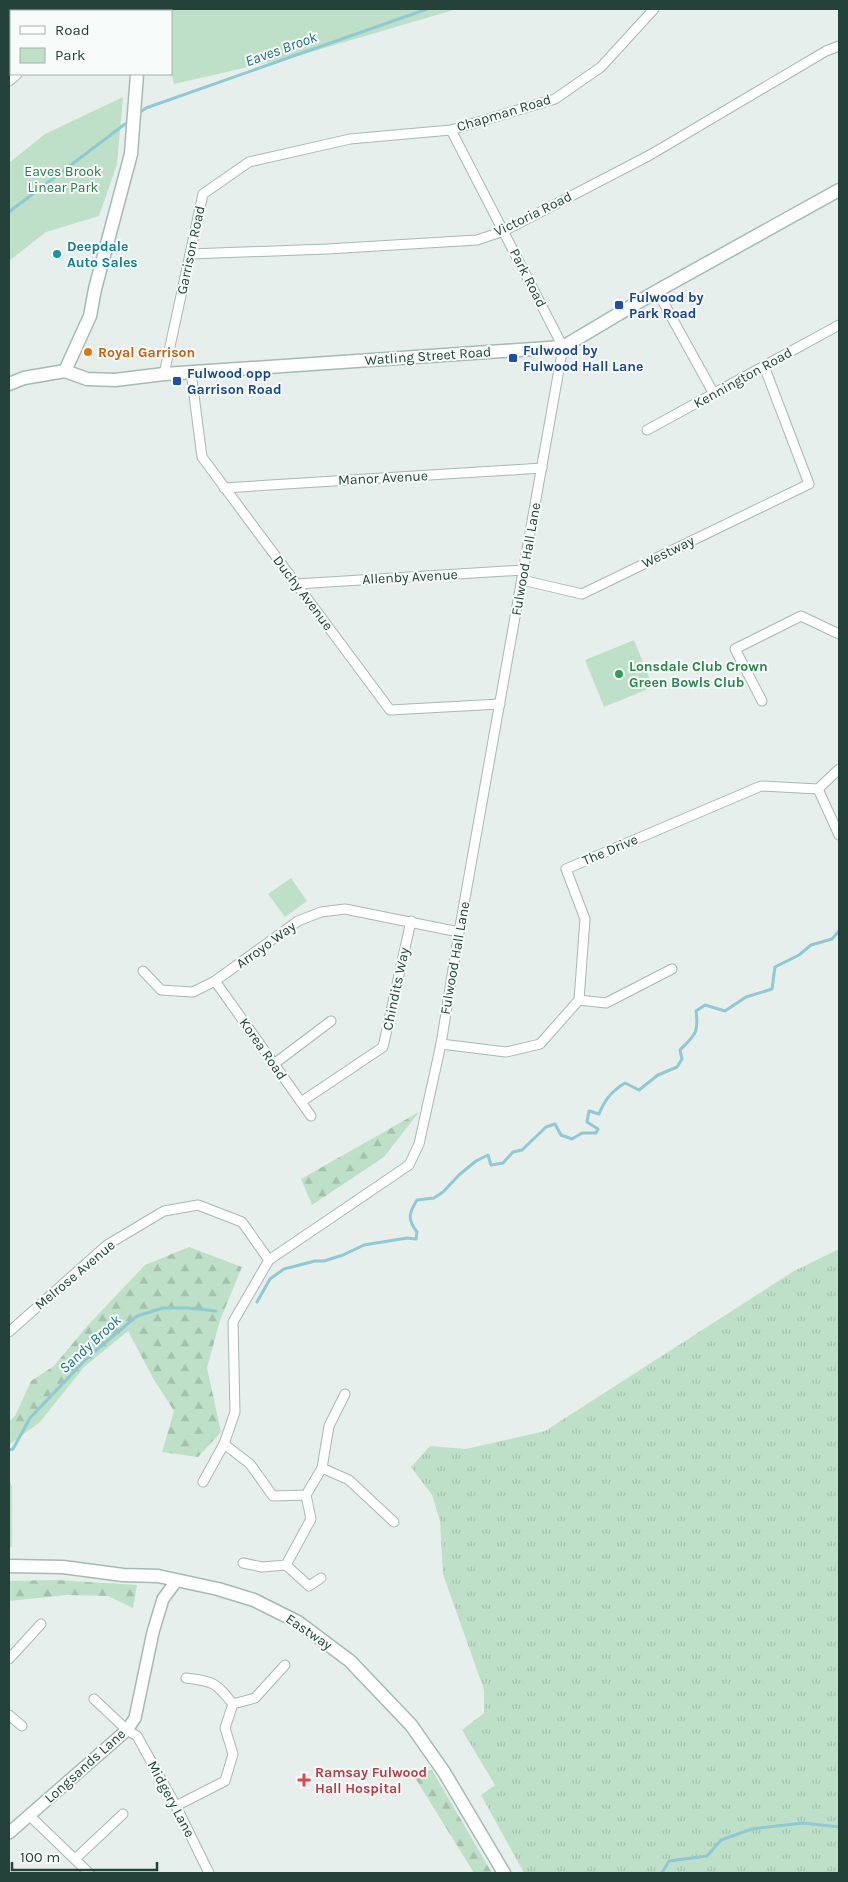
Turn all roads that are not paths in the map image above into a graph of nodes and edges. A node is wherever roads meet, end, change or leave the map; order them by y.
1 (654, 9) edge
2 (839, 46) edge
3 (136, 75) edge
4 (451, 130) junction
5 (350, 139) joint
6 (839, 190) edge
7 (504, 231) junction
8 (190, 254) junction
9 (657, 291) junction
10 (839, 326) edge
11 (563, 347) junction
12 (764, 366) junction
13 (65, 371) junction
14 (191, 372) junction
15 (164, 374) junction
16 (9, 384) edge
17 (714, 394) junction
18 (647, 430) dead end
19 (542, 468) junction
20 (224, 488) junction
21 (524, 570) junction
22 (522, 580) junction
23 (296, 584) junction
24 (839, 634) edge
25 (762, 701) dead end
26 (500, 704) junction
27 (839, 769) edge
28 (818, 790) junction
29 (839, 835) edge
30 (411, 921) junction
31 (459, 932) junction
32 (672, 969) dead end
33 (143, 971) dead end
34 (215, 981) junction
35 (578, 1000) junction
36 (332, 1021) dead end
37 (441, 1044) junction
38 (274, 1064) junction
39 (301, 1102) junction
40 (310, 1116) dead end
41 (269, 1260) junction
42 (9, 1332) edge
43 (345, 1394) dead end
44 (224, 1444) junction
45 (322, 1468) junction
46 (203, 1482) dead end
47 (306, 1495) junction
48 (394, 1522) dead end
49 (243, 1563) dead end
50 (286, 1565) junction
51 (9, 1566) edge
52 (158, 1576) junction
53 (321, 1578) dead end
54 (177, 1580) junction
55 (163, 1599) junction
56 (41, 1624) dead end
57 (9, 1658) edge
58 (286, 1665) dead end
59 (186, 1678) dead end
60 (94, 1699) dead end
61 (233, 1704) junction
62 (9, 1715) edge
63 (22, 1726) dead end
64 (127, 1730) junction
65 (176, 1806) junction
66 (122, 1814) dead end
67 (30, 1816) junction
68 (9, 1833) edge
69 (75, 1859) junction
70 (89, 1873) edge
71 (209, 1873) edge
72 (504, 1873) edge

1 - 4 street, Chapman Road
2 - 7 street, Victoria Road
3 - 13 main road
4 - 5 street, Chapman Road
4 - 7 street, Park Road
5 - 8 street, Garrison Road
6 - 9 main road, Watling Street Road
7 - 8 street, Victoria Road
7 - 11 street, Park Road
8 - 15 street, Garrison Road
9 - 11 main road, Watling Street Road
9 - 17 street
10 - 12 street, Kennington Road
11 - 14 main road, Watling Street Road
11 - 19 street, Fulwood Hall Lane
12 - 17 street, Kennington Road
12 - 22 street, Westway
13 - 15 main road, Watling Street Road
13 - 16 main road, Watling Street Road
14 - 15 main road, Watling Street Road
14 - 20 street, Duchy Avenue
17 - 18 street, Kennington Road
19 - 20 street, Manor Avenue
19 - 21 street, Fulwood Hall Lane
20 - 23 street, Duchy Avenue
21 - 22 street, Fulwood Hall Lane
21 - 23 street, Allenby Avenue
22 - 26 street, Fulwood Hall Lane
23 - 26 street, Duchy Avenue
24 - 25 street
26 - 31 street, Fulwood Hall Lane
27 - 28 street
28 - 29 street
28 - 35 street, The Drive
30 - 31 street, Arroyo Way
30 - 34 street, Arroyo Way
30 - 39 street, Chindits Way
31 - 37 street, Fulwood Hall Lane
32 - 35 street
33 - 34 street, Arroyo Way
34 - 38 street, Korea Road
35 - 37 street
36 - 38 street
37 - 41 street, Fulwood Hall Lane
38 - 39 street, Korea Road
39 - 40 street, Korea Road
41 - 42 street, Melrose Avenue
41 - 44 street, Fulwood Hall Lane
43 - 45 street
44 - 46 street, Fulwood Hall Lane
44 - 47 street
45 - 47 street
45 - 48 street
47 - 50 street
49 - 50 street
50 - 53 street
51 - 52 main road, Eastway
52 - 54 main road, Eastway
52 - 55 street, Longsands Lane
54 - 55 street, Longsands Lane
54 - 72 main road, Eastway
55 - 64 street, Longsands Lane
56 - 57 street
58 - 61 street
59 - 61 street
60 - 64 street, Midgery Lane
61 - 65 street
62 - 63 street
64 - 65 street, Midgery Lane
64 - 67 street, Longsands Lane
65 - 71 street, Midgery Lane
66 - 69 street
67 - 68 street, Longsands Lane
67 - 69 street
69 - 70 street

